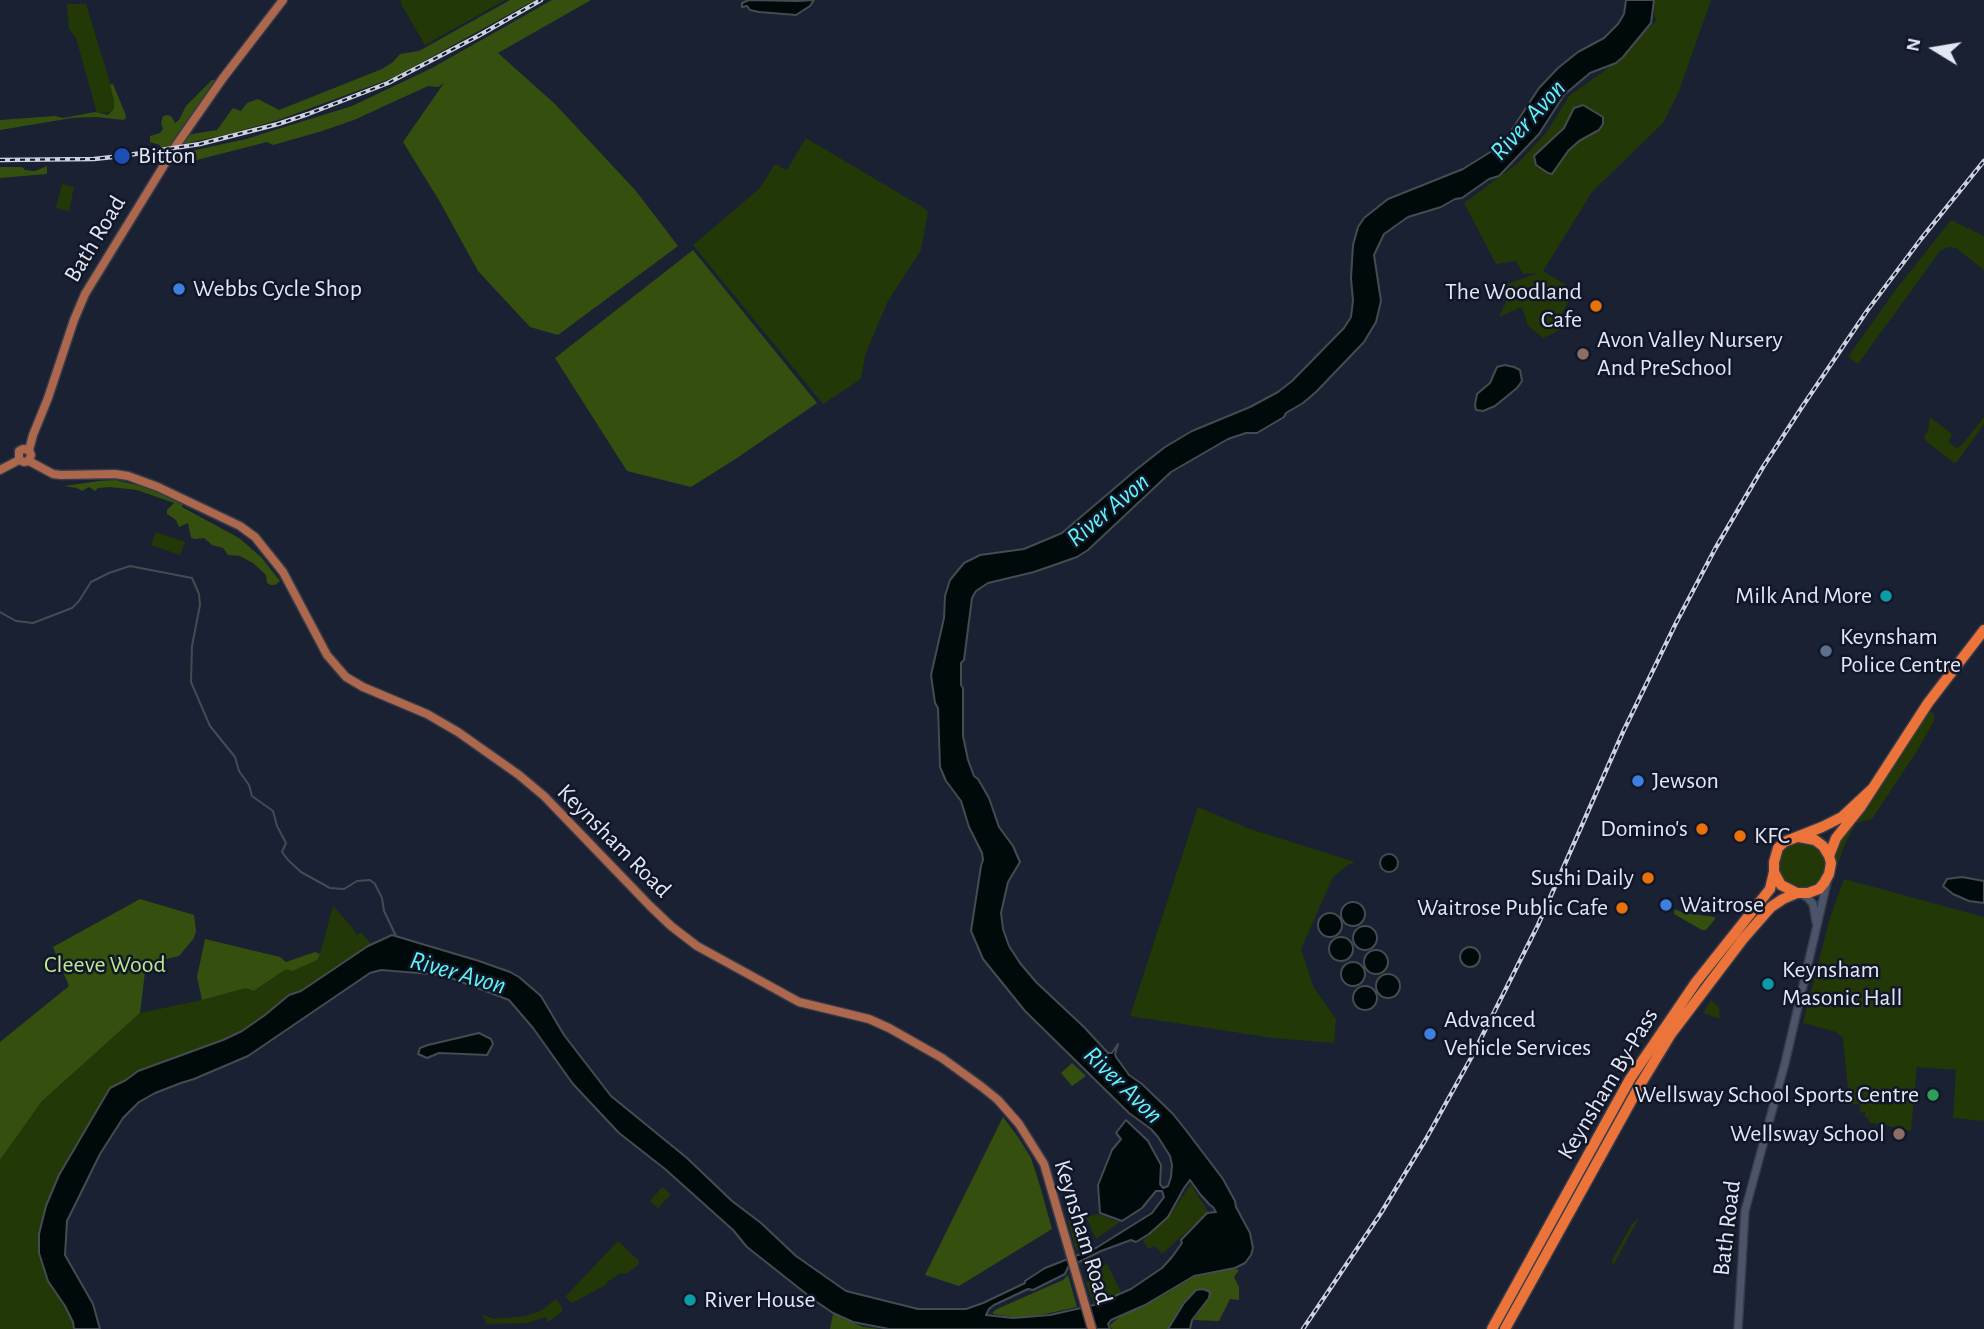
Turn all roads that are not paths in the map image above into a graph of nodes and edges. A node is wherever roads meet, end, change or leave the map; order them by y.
1 (283, 0) edge
2 (29, 450) junction
3 (19, 460) junction
4 (29, 461) junction
5 (0, 470) edge
6 (1984, 630) edge
7 (1872, 789) junction
8 (1796, 836) junction
9 (1829, 856) junction
10 (1774, 872) junction
11 (1829, 874) junction
12 (1799, 893) junction
13 (1816, 930) junction
14 (1092, 1329) edge
15 (1492, 1329) edge
16 (1504, 1329) edge
17 (1738, 1329) edge

1 - 2 main road, Bath Road
2 - 3 main road
2 - 4 main road
3 - 4 main road
3 - 5 main road
4 - 14 main road, Keynsham Road
6 - 7 highway
7 - 8 highway
7 - 9 highway
8 - 9 highway
8 - 10 highway
9 - 11 highway
10 - 12 highway
10 - 15 highway, Keynsham By-Pass
11 - 12 highway
11 - 13 main road, Bath Road
12 - 13 main road, Bath Road
12 - 16 highway, Keynsham By-Pass
13 - 17 main road, Bath Road

